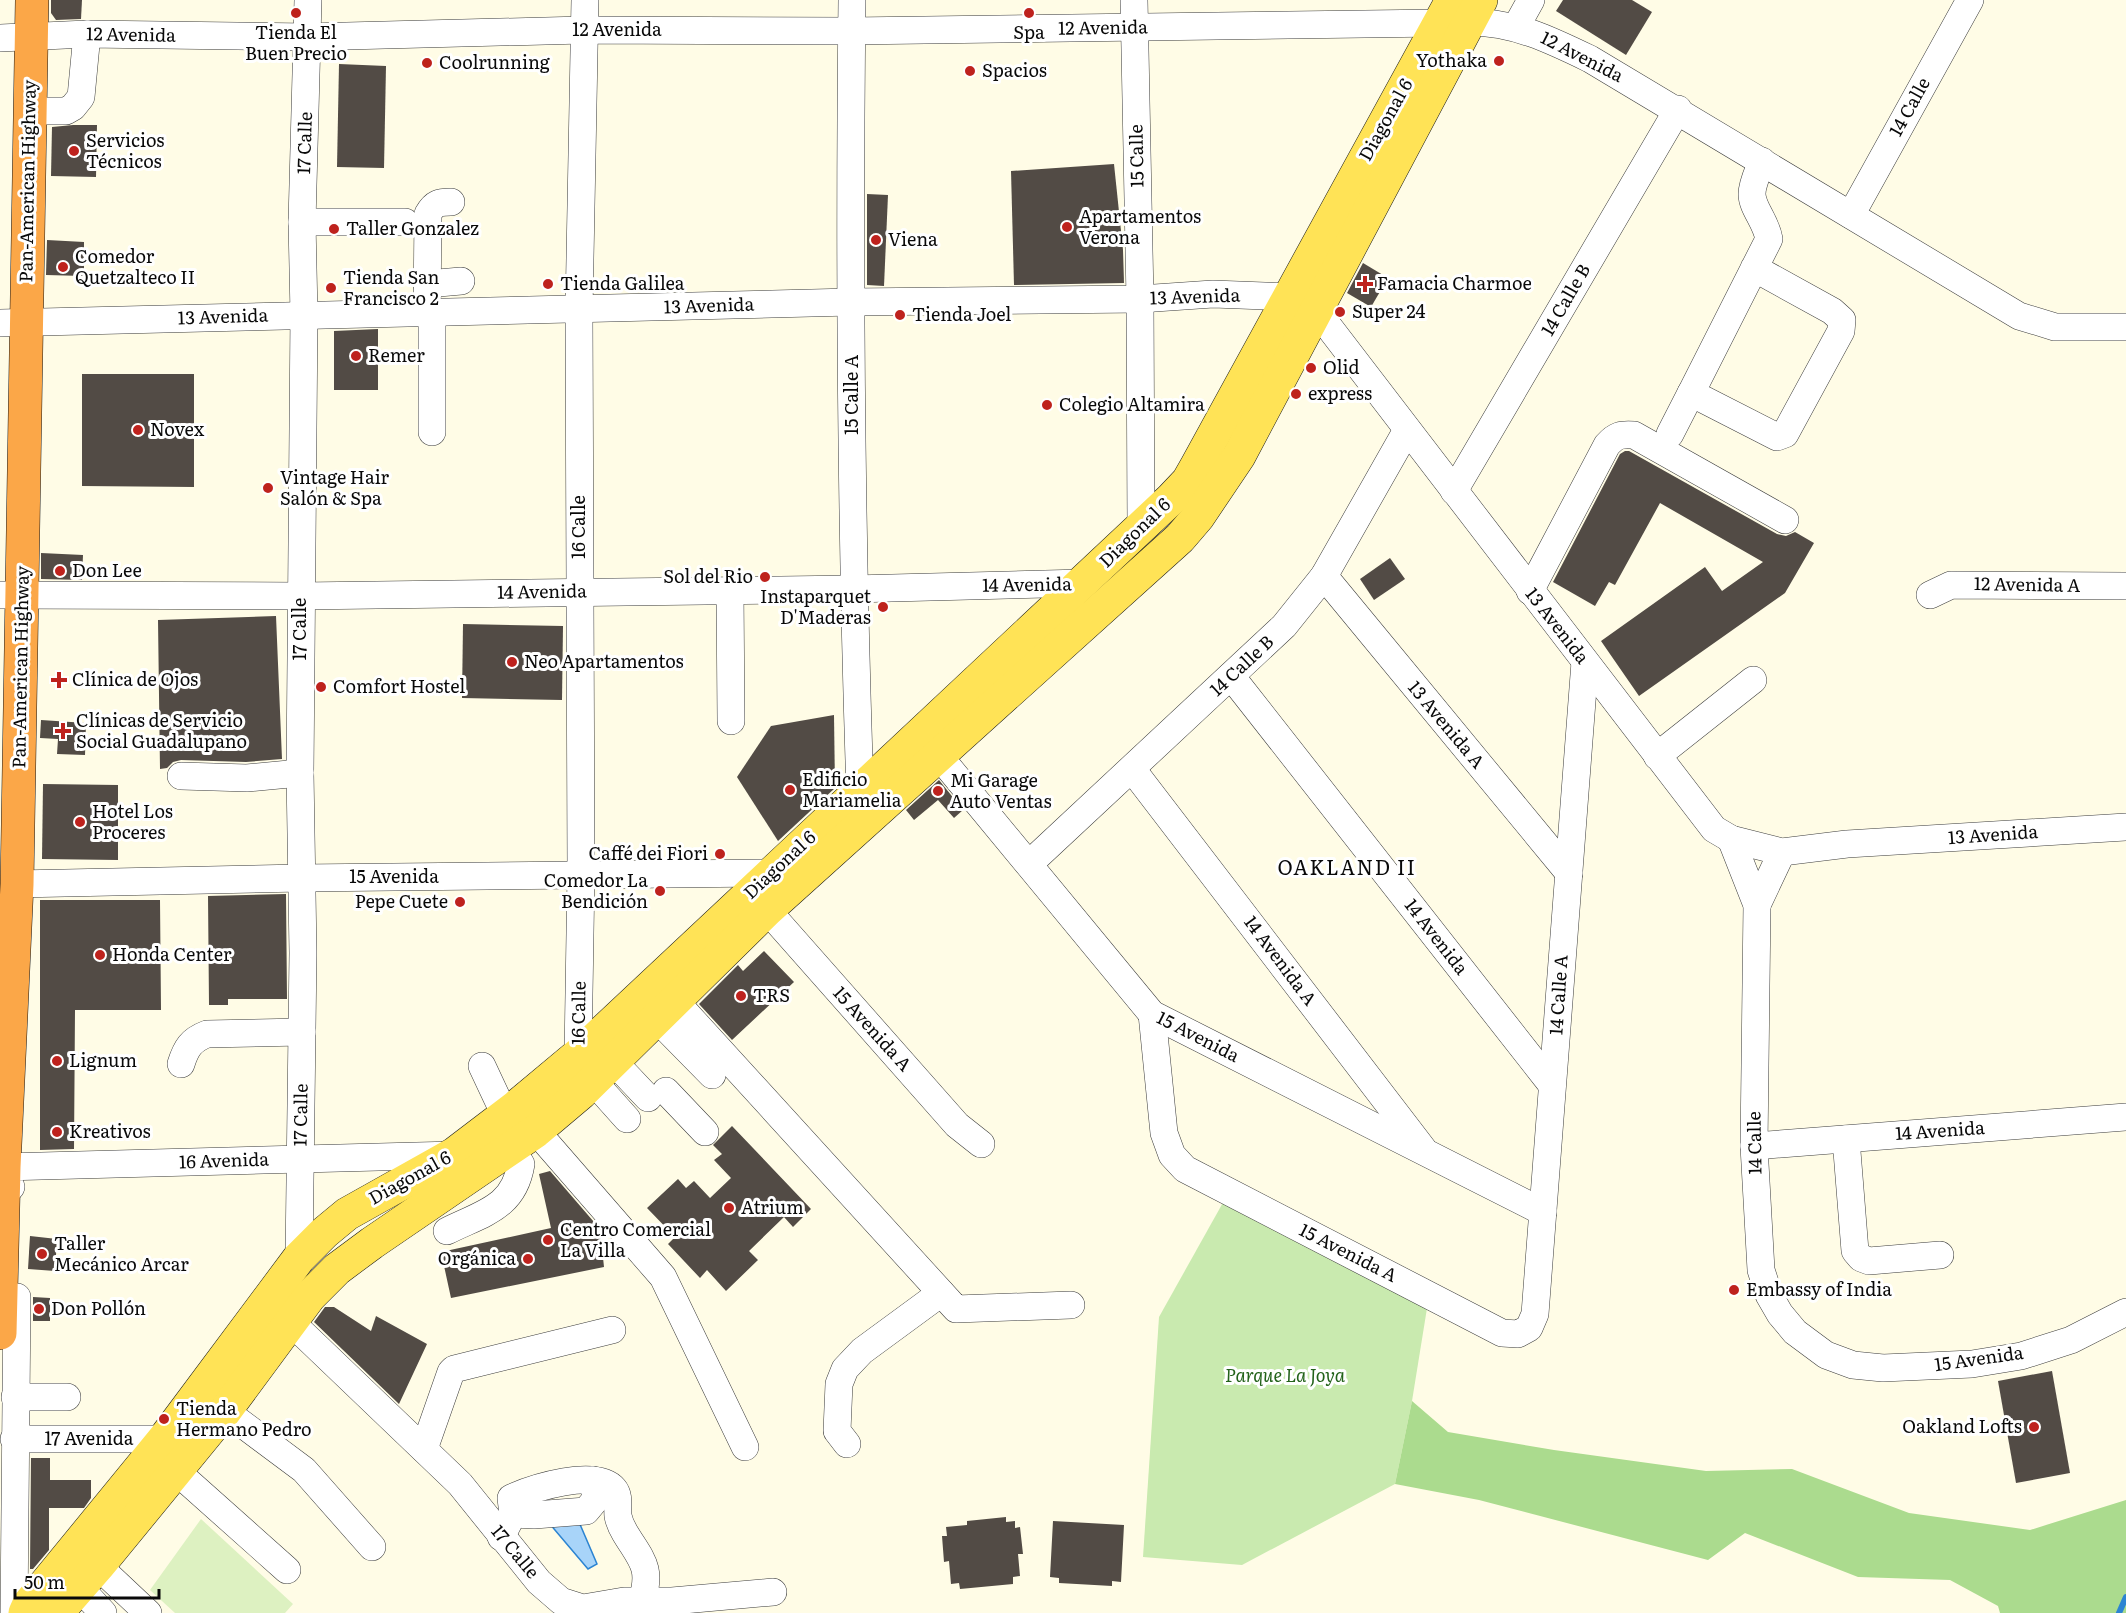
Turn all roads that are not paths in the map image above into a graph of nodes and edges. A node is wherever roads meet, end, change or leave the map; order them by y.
1 (32, 0) edge
2 (308, 0) edge
3 (585, 0) edge
4 (852, 0) edge
5 (1134, 0) edge
6 (1531, 0) edge
7 (1970, 0) edge
8 (1461, 11) edge
9 (1516, 27) junction
10 (1134, 28) junction
11 (584, 30) junction
12 (851, 31) junction
13 (87, 34) junction
14 (16, 36) edge
15 (308, 37) junction
16 (1678, 109) junction
17 (30, 111) junction
18 (1762, 161) junction
19 (451, 202) dead end
20 (1851, 215) junction
21 (302, 222) junction
22 (405, 222) dead end
23 (1754, 268) junction
24 (461, 281) dead end
25 (428, 284) junction
26 (1140, 298) junction
27 (851, 302) junction
28 (1303, 304) junction
29 (579, 310) junction
30 (429, 313) junction
31 (304, 314) junction
32 (13, 323) edge
33 (2126, 327) edge
34 (1691, 393) junction
35 (1407, 430) junction
36 (432, 432) dead end
37 (1670, 434) dead end
38 (1454, 491) junction
39 (1785, 520) dead end
40 (1141, 528) junction
41 (1324, 576) junction
42 (1083, 583) junction
43 (2126, 586) edge
44 (853, 589) junction
45 (730, 590) junction
46 (579, 591) junction
47 (1530, 591) junction
48 (11, 595) edge
49 (1930, 595) dead end
50 (301, 596) junction
51 (1585, 662) junction
52 (1232, 676) junction
53 (1753, 680) dead end
54 (731, 721) dead end
55 (939, 756) junction
56 (1657, 756) junction
57 (1132, 769) junction
58 (300, 773) junction
59 (181, 776) dead end
60 (860, 791) junction
61 (2126, 827) edge
62 (1731, 839) junction
63 (1782, 852) junction
64 (1029, 864) junction
65 (581, 873) junction
66 (771, 873) junction
67 (1569, 873) junction
68 (301, 878) junction
69 (17, 884) junction
70 (1757, 905) junction
71 (766, 910) junction
72 (666, 1010) junction
73 (1152, 1014) junction
74 (302, 1032) junction
75 (181, 1064) dead end
76 (482, 1066) dead end
77 (595, 1066) junction
78 (712, 1075) dead end
79 (1552, 1085) junction
80 (505, 1115) junction
81 (2126, 1117) edge
82 (627, 1119) dead end
83 (705, 1132) dead end
84 (542, 1138) junction
85 (1846, 1139) junction
86 (981, 1144) dead end
87 (1754, 1146) junction
88 (1427, 1154) junction
89 (515, 1156) junction
90 (300, 1159) junction
91 (462, 1165) junction
92 (4, 1167) junction
93 (1543, 1212) junction
94 (447, 1231) dead end
95 (1940, 1255) dead end
96 (299, 1258) junction
97 (948, 1301) junction
98 (1071, 1305) dead end
99 (2126, 1312) edge
100 (278, 1313) junction
101 (1529, 1328) joint
102 (612, 1330) dead end
103 (0, 1333) edge
104 (1826, 1355) joint
105 (15, 1397) junction
106 (67, 1397) dead end
107 (225, 1411) junction
108 (14, 1439) junction
109 (164, 1440) junction
110 (847, 1444) dead end
111 (745, 1447) dead end
112 (424, 1449) junction
113 (176, 1471) junction
114 (507, 1525) junction
115 (372, 1547) dead end
116 (287, 1570) dead end
117 (88, 1577) junction
118 (773, 1592) dead end
119 (642, 1601) junction
120 (14, 1613) edge
121 (25, 1613) edge
122 (57, 1613) edge
123 (103, 1613) edge
124 (148, 1613) edge

1 - 14 highway, Pan-American Highway
2 - 15 street, 17 Calle
3 - 11 street, 16 Calle
4 - 12 street, 15 Calle A
5 - 10 street, 15 Calle
6 - 9 street
7 - 20 street, 14 Calle
8 - 9 street, 12 Avenida
8 - 10 street, 12 Avenida
8 - 28 main road, Diagonal 6
9 - 16 street, 12 Avenida
10 - 12 street, 12 Avenida
10 - 26 street, 15 Calle
11 - 12 street, 12 Avenida
11 - 15 street, 12 Avenida
11 - 29 street, 16 Calle
12 - 27 street, 15 Calle A
13 - 14 street, 12 Avenida
13 - 15 street, 12 Avenida
13 - 17 street
14 - 17 highway, Pan-American Highway
15 - 21 street, 17 Calle
16 - 18 street, 12 Avenida
16 - 38 street, 14 Calle B
17 - 32 highway, Pan-American Highway
18 - 20 street, 12 Avenida
18 - 23 street
19 - 25 street
20 - 33 street, 12 Avenida
21 - 22 street
21 - 31 street, 17 Calle
23 - 34 street
23 - 34 street
24 - 25 street
25 - 30 street
26 - 27 street, 13 Avenida
26 - 28 street, 13 Avenida
26 - 40 street, 15 Calle
27 - 29 street, 13 Avenida
27 - 44 street, 15 Calle A
28 - 35 street, 13 Avenida
28 - 40 main road, Diagonal 6
28 - 55 main road, Diagonal 6
29 - 30 street, 13 Avenida
29 - 46 street, 16 Calle
30 - 31 street, 13 Avenida
30 - 36 street
31 - 32 street, 13 Avenida
31 - 50 street, 17 Calle
32 - 48 highway, Pan-American Highway
34 - 37 street
35 - 38 street, 13 Avenida
35 - 41 street, 14 Calle B
38 - 47 street, 13 Avenida
39 - 47 street
40 - 42 main road, Diagonal 6
41 - 52 street, 14 Calle B
41 - 67 street, 13 Avenida A
42 - 44 street, 14 Avenida
42 - 60 main road, Diagonal 6
43 - 49 street, 12 Avenida A
44 - 45 street, 14 Avenida
44 - 60 street, 15 Calle A
45 - 46 street, 14 Avenida
45 - 54 street
46 - 50 street, 14 Avenida
46 - 65 street, 16 Calle
47 - 51 street, 13 Avenida
48 - 50 street, 14 Avenida
48 - 69 highway, Pan-American Highway
50 - 58 street, 17 Calle
51 - 56 street, 13 Avenida
51 - 67 street, 14 Calle A
52 - 57 street, 14 Calle B
52 - 79 street, 14 Avenida
53 - 56 street
55 - 64 street, 15 Avenida
55 - 71 main road, Diagonal 6
56 - 62 street, 13 Avenida
57 - 64 street, 14 Calle B
57 - 88 street, 14 Avenida A
58 - 59 street
58 - 68 street, 17 Calle
60 - 66 main road, Diagonal 6
61 - 63 street, 13 Avenida
62 - 63 street, 13 Avenida
62 - 70 street, 14 Calle
63 - 70 street, 14 Calle
64 - 73 street, 15 Avenida
65 - 66 street, 15 Avenida
65 - 68 street, 15 Avenida
65 - 77 street, 16 Calle
66 - 77 main road, Diagonal 6
67 - 79 street, 14 Calle A
68 - 69 street, 15 Avenida
68 - 74 street, 17 Calle
69 - 92 highway, Pan-American Highway
70 - 87 street, 14 Calle
71 - 72 main road, Diagonal 6
71 - 86 street, 15 Avenida A
72 - 77 main road, Diagonal 6
72 - 78 street
72 - 97 street
73 - 88 street, 15 Avenida
73 - 101 street, 15 Avenida A
74 - 75 street
74 - 90 street, 17 Calle
76 - 80 street
77 - 80 main road, Diagonal 6
77 - 82 street
77 - 83 street
77 - 84 main road, Diagonal 6
79 - 93 street, 14 Calle A
80 - 91 main road, Diagonal 6
81 - 85 street, 14 Avenida
84 - 89 main road, Diagonal 6
84 - 111 street
85 - 87 street, 14 Avenida
85 - 95 street
87 - 104 street, 14 Calle
88 - 93 street, 15 Avenida
89 - 91 main road, Diagonal 6
89 - 94 street
90 - 91 street, 16 Avenida
90 - 92 street, 16 Avenida
90 - 96 street, 17 Calle
91 - 96 main road, Diagonal 6
91 - 100 main road, Diagonal 6
92 - 103 highway, Pan-American Highway
92 - 105 street
93 - 101 street, 14 Calle A
96 - 100 main road, Diagonal 6
97 - 98 street
97 - 110 street
99 - 104 street, 15 Avenida
100 - 107 main road, Diagonal 6
100 - 109 main road, Diagonal 6
100 - 112 street, 17 Calle
102 - 112 street
105 - 106 street
105 - 108 street
107 - 113 main road, Diagonal 6
107 - 115 street
108 - 109 street, 17 Avenida
108 - 120 street
109 - 121 main road, Diagonal 6
112 - 114 street, 17 Calle
113 - 116 street
113 - 117 main road, Diagonal 6
114 - 119 street, 17 Calle
114 - 119 street
117 - 122 main road, Diagonal 6
117 - 123 street
117 - 124 street
118 - 119 street, 17 Calle

